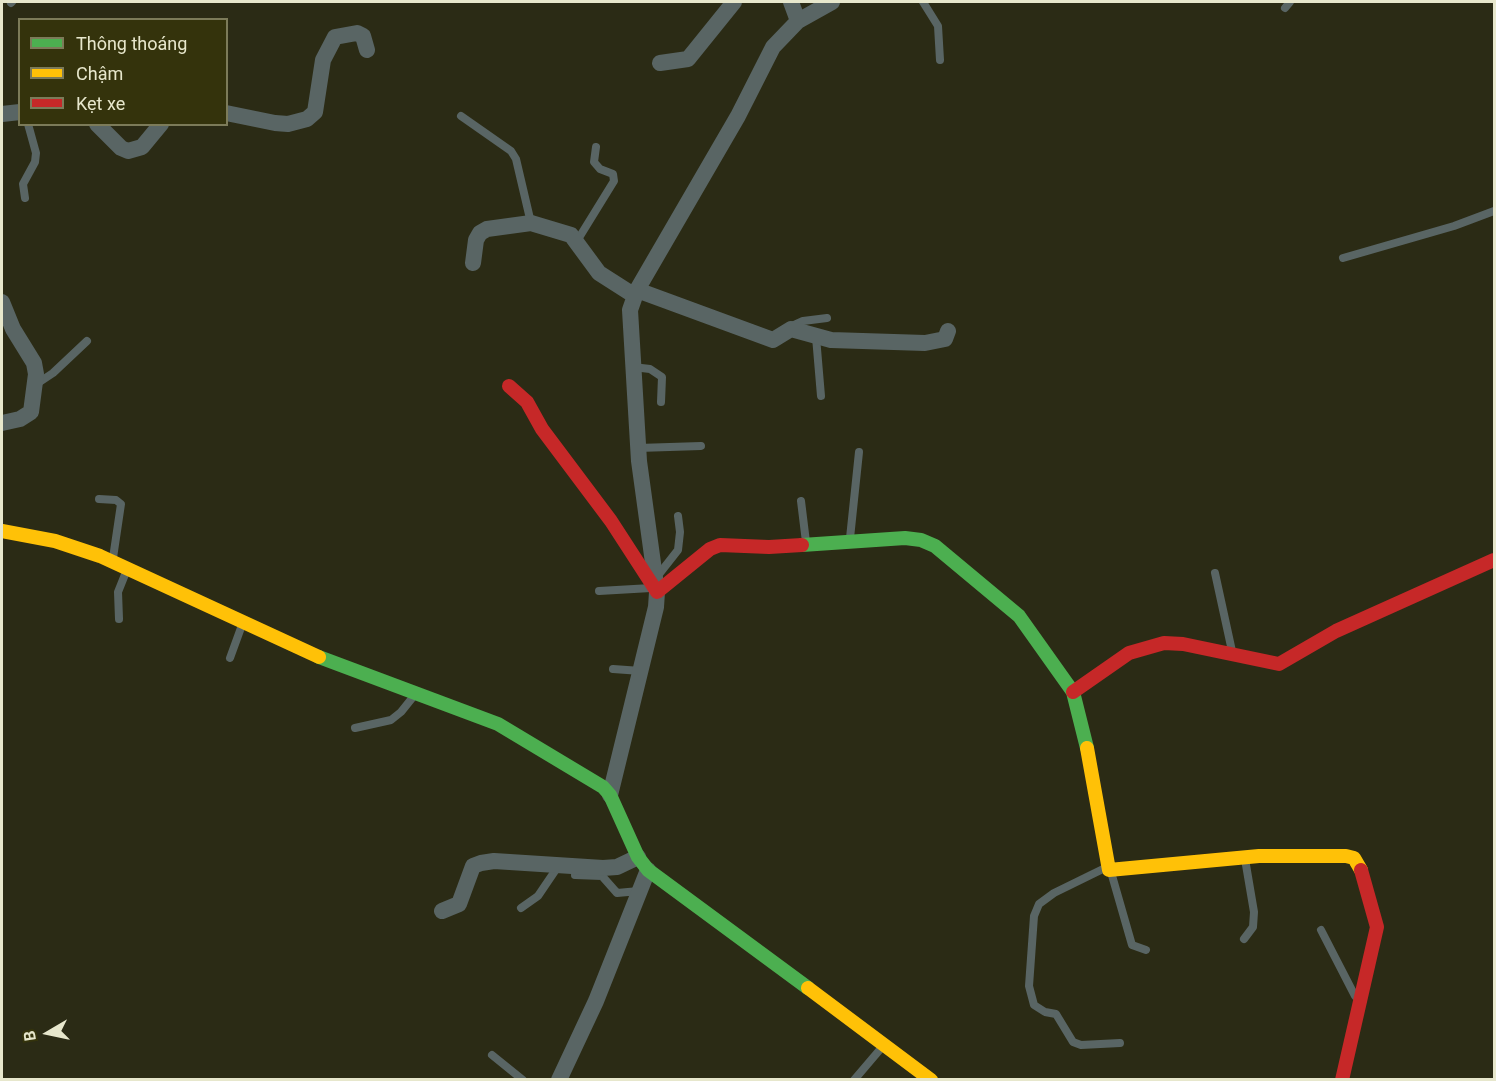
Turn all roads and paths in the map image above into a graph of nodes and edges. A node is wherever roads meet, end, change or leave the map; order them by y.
1 (734, 2) edge
2 (791, 2) edge
3 (832, 2) edge
4 (923, 2) edge
5 (798, 21) junction
6 (367, 50) dead end
7 (940, 60) dead end
8 (660, 63) dead end
9 (18, 112) edge
10 (228, 113) edge
11 (2, 114) edge
12 (461, 116) dead end
13 (29, 126) edge
14 (99, 126) edge
15 (159, 126) edge
16 (596, 147) dead end
17 (25, 198) dead end
18 (1494, 211) edge
19 (531, 223) junction
20 (577, 240) junction
21 (1343, 258) dead end
22 (473, 263) dead end
23 (636, 293) junction
24 (2, 302) edge
25 (827, 318) dead end
26 (787, 331) junction
27 (948, 331) dead end
28 (816, 337) junction
29 (87, 341) dead end
30 (632, 367) junction
31 (33, 386) junction
32 (509, 386) dead end
33 (821, 396) dead end
34 (661, 402) dead end
35 (2, 423) edge
36 (701, 446) dead end
37 (638, 448) junction
38 (859, 452) dead end
39 (99, 499) dead end
40 (801, 501) dead end
41 (678, 516) dead end
42 (2, 531) edge
43 (850, 542) junction
44 (806, 545) junction
45 (1494, 560) edge
46 (112, 561) junction
47 (128, 568) junction
48 (1215, 573) dead end
49 (656, 586) junction
50 (598, 591) dead end
51 (119, 619) dead end
52 (243, 622) junction
53 (1233, 655) junction
54 (230, 658) dead end
55 (613, 669) dead end
56 (641, 671) junction
57 (1073, 692) junction
58 (416, 694) junction
59 (355, 728) dead end
60 (610, 795) junction
61 (1245, 857) junction
62 (643, 863) junction
63 (559, 865) junction
64 (1109, 869) junction
65 (575, 875) dead end
66 (639, 891) junction
67 (521, 908) dead end
68 (442, 911) dead end
69 (1321, 930) dead end
70 (1244, 939) dead end
71 (1146, 950) dead end
72 (1360, 1006) junction
73 (885, 1043) junction
74 (1120, 1043) dead end
75 (492, 1055) dead end
76 (523, 1080) edge
77 (559, 1080) edge
78 (854, 1080) edge
79 (931, 1080) edge
80 (1342, 1080) edge

1 - 8 street
2 - 5 street
3 - 5 street
4 - 7 lane
5 - 23 street
6 - 10 street
9 - 11 street
12 - 19 lane
13 - 17 lane
14 - 15 street
16 - 20 lane
18 - 21 lane
19 - 20 street
19 - 22 street
20 - 23 street
23 - 26 street
23 - 30 street
24 - 31 street
25 - 26 lane
26 - 28 street
27 - 28 street
28 - 33 lane
29 - 31 lane
30 - 34 lane
30 - 37 street
31 - 35 street
32 - 49 street
36 - 37 lane
37 - 49 street
38 - 43 lane
39 - 46 lane
40 - 44 lane
41 - 49 lane
42 - 46 street
43 - 44 street
43 - 57 street
44 - 49 street
45 - 53 street
46 - 47 street
47 - 51 lane
47 - 52 street
48 - 53 lane
49 - 50 lane
49 - 56 street
52 - 54 lane
52 - 58 street
53 - 57 street
55 - 56 lane
56 - 60 street
57 - 64 street
58 - 59 lane
58 - 60 street
60 - 62 street
61 - 64 street
61 - 70 lane
61 - 72 street
62 - 63 street
62 - 66 street
62 - 73 street
63 - 67 lane
63 - 68 street
64 - 71 lane
64 - 74 lane
65 - 66 lane
66 - 77 street
69 - 72 lane
72 - 80 street
73 - 78 lane
73 - 79 street
75 - 76 lane

